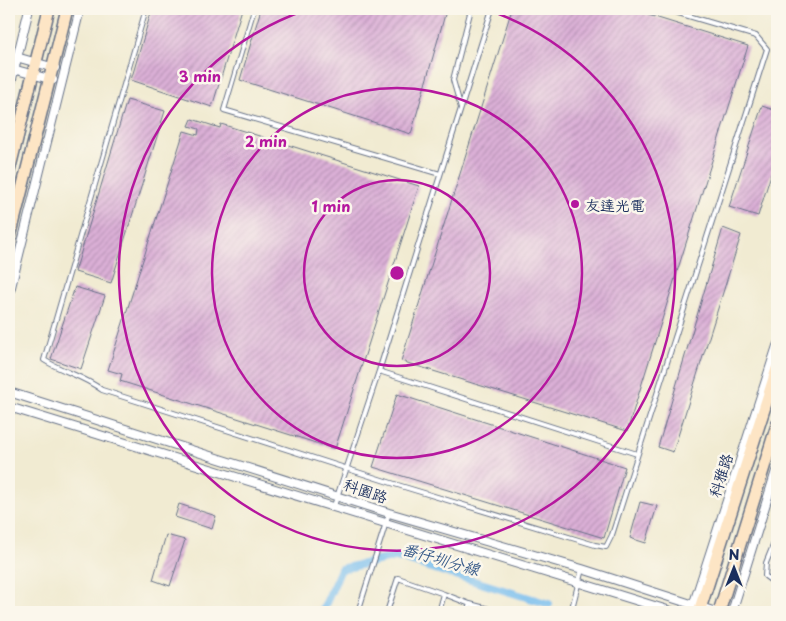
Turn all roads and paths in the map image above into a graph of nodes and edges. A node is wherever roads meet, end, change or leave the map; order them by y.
1 (29, 9) edge
2 (49, 9) edge
3 (67, 9) edge
4 (80, 9) edge
5 (146, 9) edge
6 (254, 9) edge
7 (471, 9) edge
8 (492, 9) edge
9 (665, 9) edge
10 (9, 55) edge
11 (17, 57) junction
12 (36, 64) junction
13 (53, 67) junction
14 (11, 69) edge
15 (65, 70) junction
16 (33, 75) junction
17 (50, 79) junction
18 (62, 82) junction
19 (9, 92) edge
20 (461, 108) junction
21 (9, 171) edge
22 (440, 174) junction
23 (9, 241) edge
24 (9, 295) edge
25 (777, 346) edge
26 (777, 369) edge
27 (379, 371) junction
28 (9, 392) edge
29 (9, 407) edge
30 (777, 425) edge
31 (637, 454) junction
32 (348, 467) junction
33 (777, 468) edge
34 (339, 495) junction
35 (334, 506) junction
36 (389, 513) junction
37 (385, 524) junction
38 (777, 536) edge
39 (582, 570) junction
40 (579, 583) junction
41 (777, 585) edge
42 (444, 594) junction
43 (470, 604) junction
44 (696, 609) edge
45 (358, 612) edge
46 (387, 612) edge
47 (439, 612) edge
48 (467, 612) edge
49 (500, 612) edge
50 (571, 612) edge
51 (674, 612) edge
52 (718, 612) edge
53 (732, 612) edge

1 - 11 street
2 - 12 street
3 - 13 street
4 - 15 street
5 - 32 lane
6 - 22 lane
7 - 20 lane
8 - 20 lane
9 - 31 lane
10 - 11 street
11 - 12 street
11 - 14 street
12 - 13 street
12 - 16 street
13 - 15 street
13 - 17 street
14 - 16 street
14 - 19 street
15 - 18 street
16 - 17 street
16 - 21 street
17 - 18 street
17 - 23 street
18 - 24 street
20 - 22 lane
22 - 27 lane
25 - 44 street, 科雅路
26 - 44 street, 科雅路
27 - 31 lane
27 - 32 lane
28 - 34 street, 科園路
29 - 35 street, 科園路
30 - 52 street
31 - 32 lane
32 - 34 lane
33 - 53 street
34 - 35 lane
34 - 36 street, 科園路
35 - 37 street, 科園路
36 - 37 lane
36 - 39 street, 科園路
37 - 40 street, 科園路
37 - 45 lane
38 - 41 lane
39 - 40 lane
39 - 44 street, 科園路
40 - 50 lane
40 - 51 street, 科園路
42 - 43 lane
42 - 46 lane
42 - 47 lane
43 - 48 lane
43 - 49 lane
44 - 52 street, 科園路

